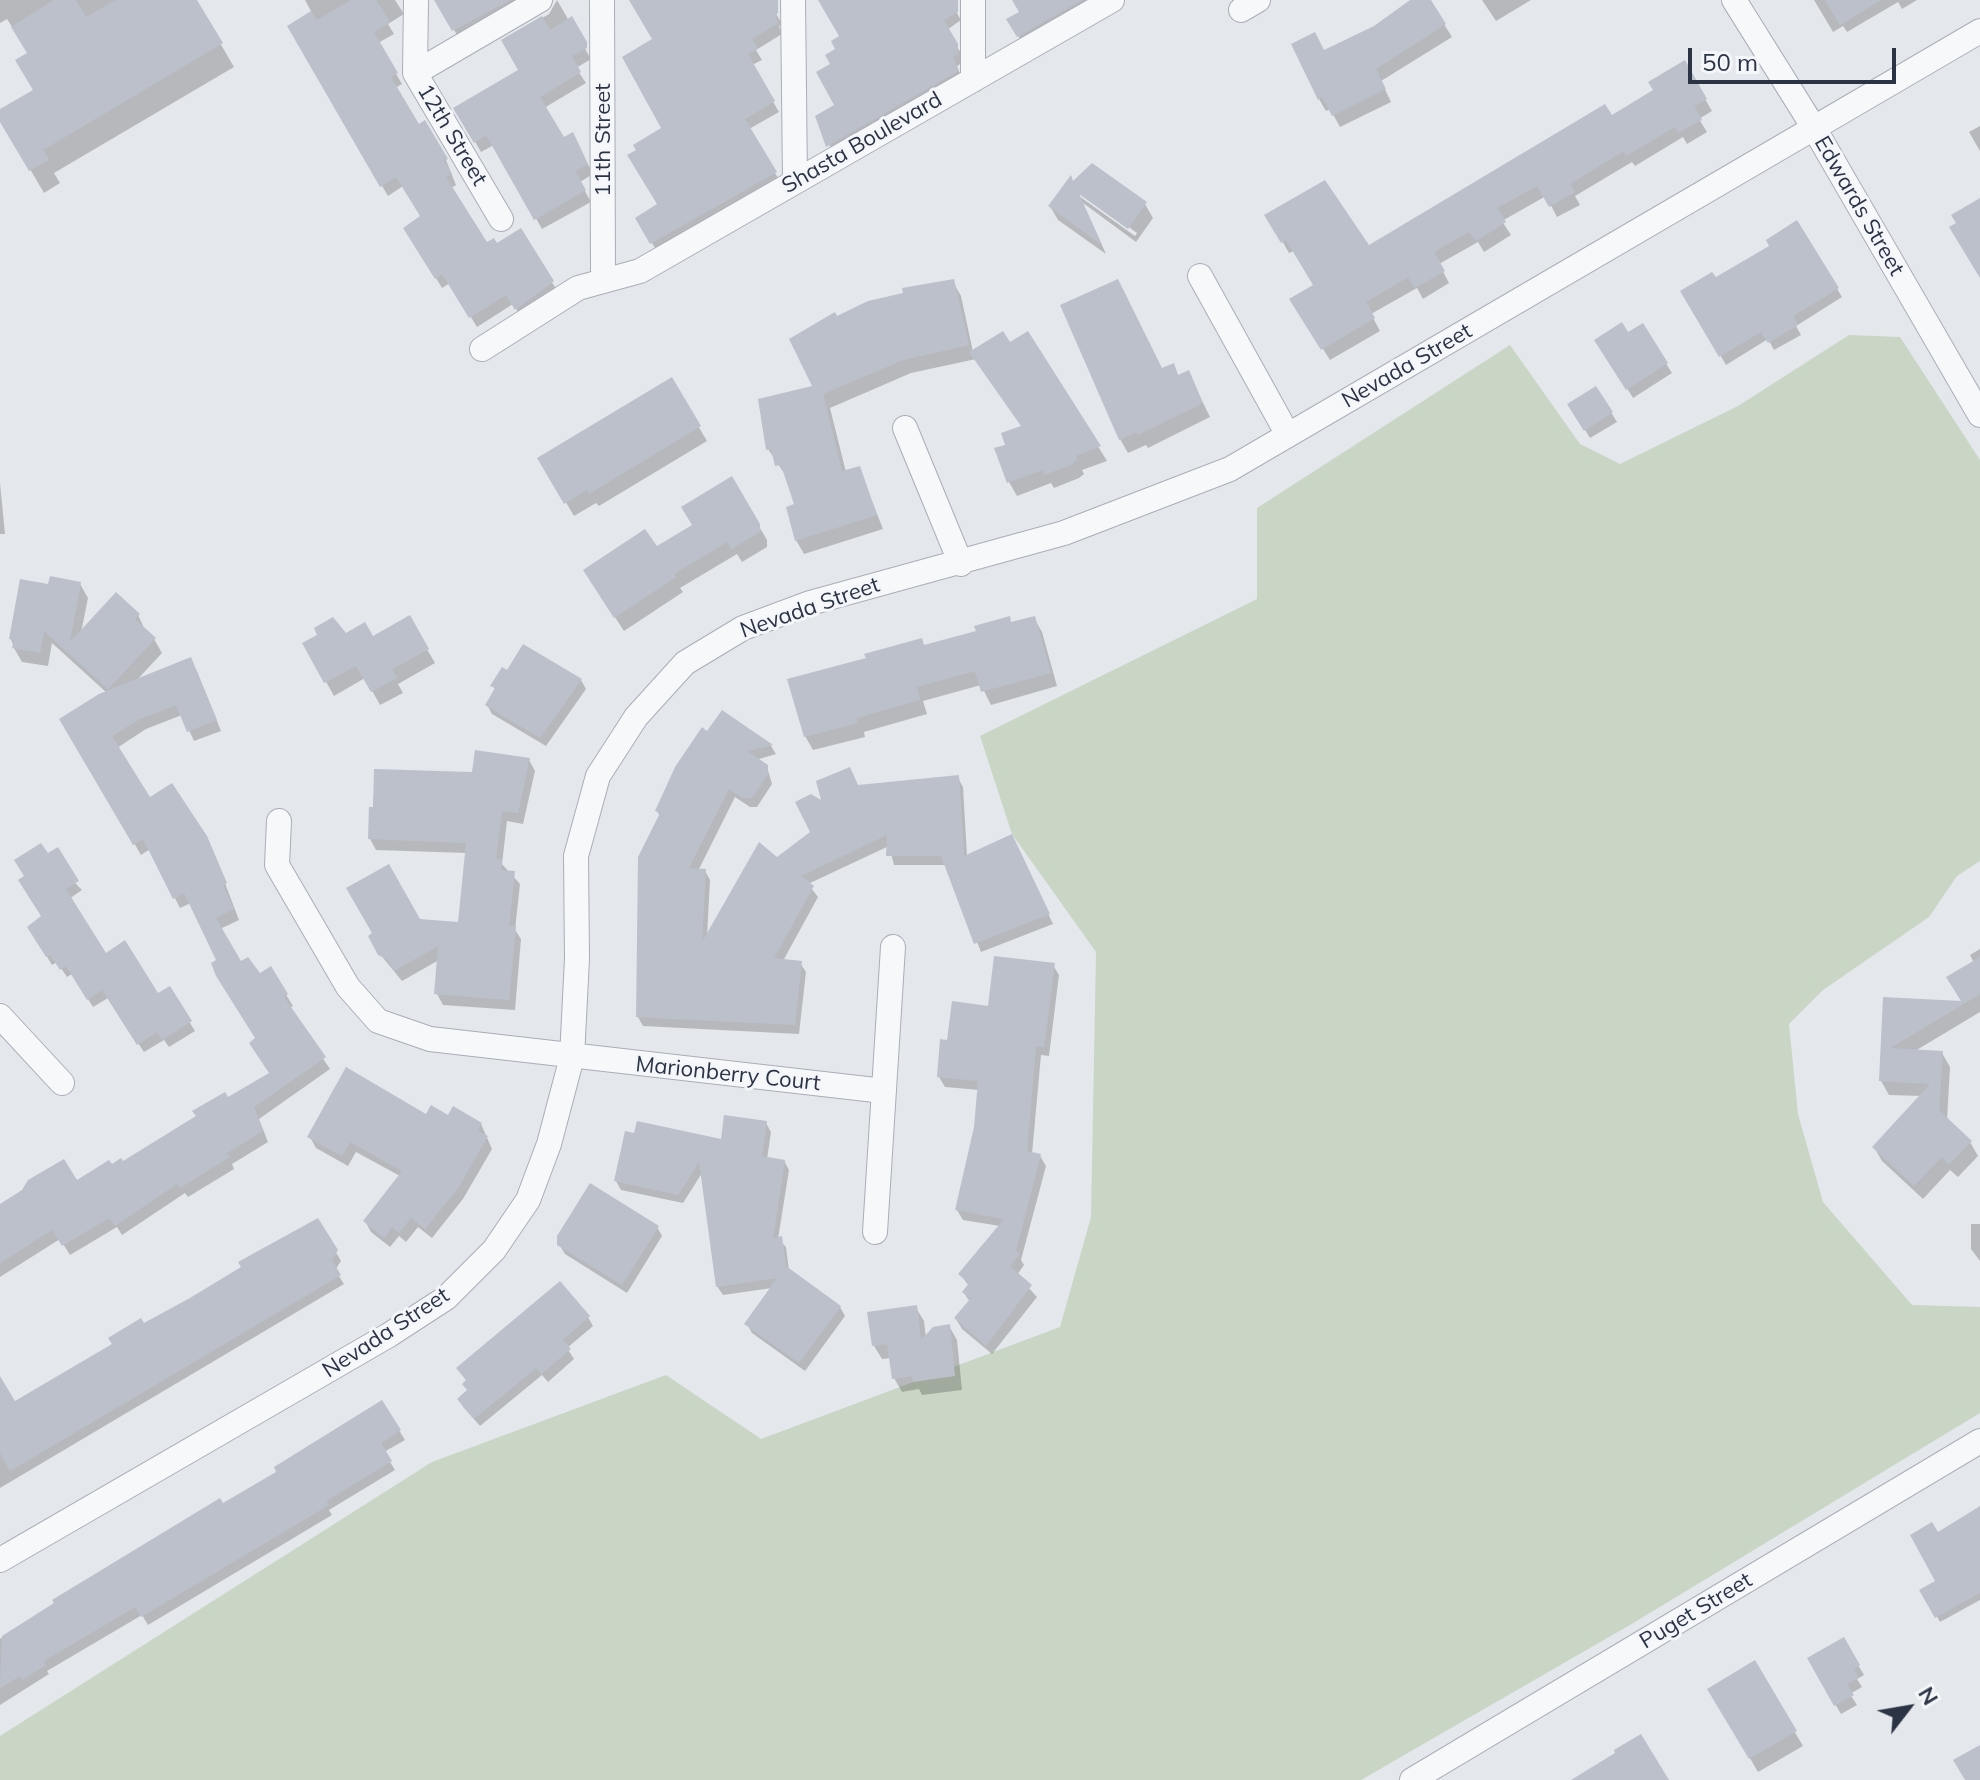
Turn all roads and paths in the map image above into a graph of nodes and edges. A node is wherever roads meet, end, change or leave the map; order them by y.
1 (416, 0) edge
2 (540, 0) edge
3 (602, 0) edge
4 (793, 0) edge
5 (973, 0) edge
6 (1112, 0) edge
7 (1734, 0) edge
8 (1980, 31) edge
9 (415, 73) junction
10 (973, 80) junction
11 (1814, 128) junction
12 (795, 182) junction
13 (501, 219) dead end
14 (1200, 276) dead end
15 (609, 279) junction
16 (482, 349) dead end
17 (1980, 415) edge
18 (905, 428) dead end
19 (1288, 435) junction
20 (961, 564) junction
21 (279, 821) dead end
22 (893, 947) dead end
23 (0, 1016) edge
24 (572, 1057) junction
25 (62, 1083) dead end
26 (884, 1091) junction
27 (875, 1232) dead end
28 (1980, 1441) edge
29 (0, 1560) edge
30 (1412, 1780) edge

1 - 9 street, 12th Street
2 - 9 street
3 - 15 street, 11th Street
4 - 12 street
5 - 10 street
6 - 10 street, Shasta Boulevard
7 - 11 street, Edwards Street
8 - 11 street, Nevada Street
9 - 13 street, 12th Street
10 - 12 street, Shasta Boulevard
11 - 17 street, Edwards Street
11 - 19 street, Nevada Street
12 - 15 street, Shasta Boulevard
14 - 19 street
15 - 16 street, Shasta Boulevard
18 - 20 street
19 - 20 street, Nevada Street
20 - 24 street, Nevada Street
21 - 24 street, Marionberry Court
22 - 26 street
23 - 25 street
24 - 26 street, Marionberry Court
24 - 29 street, Nevada Street
26 - 27 street
28 - 30 street, Puget Street

